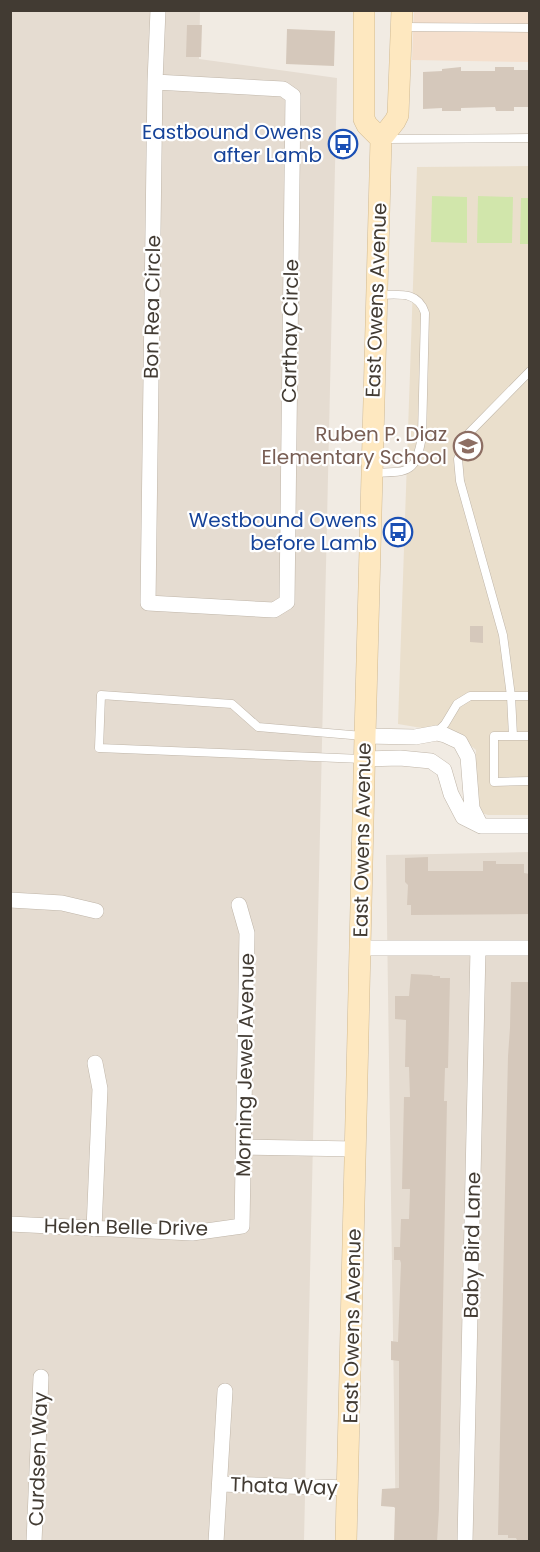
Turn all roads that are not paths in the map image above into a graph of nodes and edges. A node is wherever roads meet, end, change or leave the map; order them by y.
1 (158, 10) edge
2 (364, 10) edge
3 (402, 19) edge
4 (530, 28) edge
5 (155, 82) junction
6 (530, 138) edge
7 (381, 139) junction
8 (376, 295) junction
9 (530, 371) edge
10 (372, 473) junction
11 (148, 603) joint
12 (511, 696) junction
13 (530, 696) edge
14 (437, 733) junction
15 (365, 736) junction
16 (513, 736) junction
17 (530, 736) edge
18 (364, 759) junction
19 (530, 781) edge
20 (481, 826) junction
21 (530, 826) edge
22 (10, 900) edge
23 (239, 906) dead end
24 (96, 911) dead end
25 (360, 948) junction
26 (530, 948) edge
27 (478, 949) junction
28 (95, 1063) dead end
29 (244, 1147) junction
30 (356, 1149) junction
31 (10, 1224) edge
32 (242, 1226) joint
33 (94, 1229) junction
34 (41, 1377) dead end
35 (225, 1391) dead end
36 (220, 1484) junction
37 (348, 1488) junction
38 (34, 1542) edge
39 (216, 1542) edge
40 (346, 1542) edge
41 (465, 1542) edge

1 - 5 street, Bon Rea Circle
2 - 7 main road
3 - 4 lane
3 - 7 main road
5 - 11 street, Bon Rea Circle
5 - 11 street, Carthay Circle
6 - 7 lane
7 - 8 main road, East Owens Avenue
8 - 10 main road, East Owens Avenue
8 - 10 lane
9 - 12 lane
10 - 15 main road, East Owens Avenue
12 - 13 lane
12 - 14 lane
12 - 16 lane
14 - 15 street
14 - 20 street
15 - 18 main road, East Owens Avenue
15 - 18 lane
16 - 17 lane
16 - 19 lane
18 - 20 street
18 - 25 main road, East Owens Avenue
20 - 21 street
22 - 24 street
23 - 29 street, Morning Jewel Avenue
25 - 27 street
25 - 30 main road, East Owens Avenue
26 - 27 street
27 - 41 street, Baby Bird Lane
28 - 33 street
29 - 30 street
29 - 32 street, Morning Jewel Avenue
30 - 37 main road, East Owens Avenue
31 - 33 street, Helen Belle Drive
32 - 33 street, Helen Belle Drive
34 - 38 street, Curdsen Way
35 - 36 street
36 - 37 street, Thata Way
36 - 39 street
37 - 40 main road, East Owens Avenue

